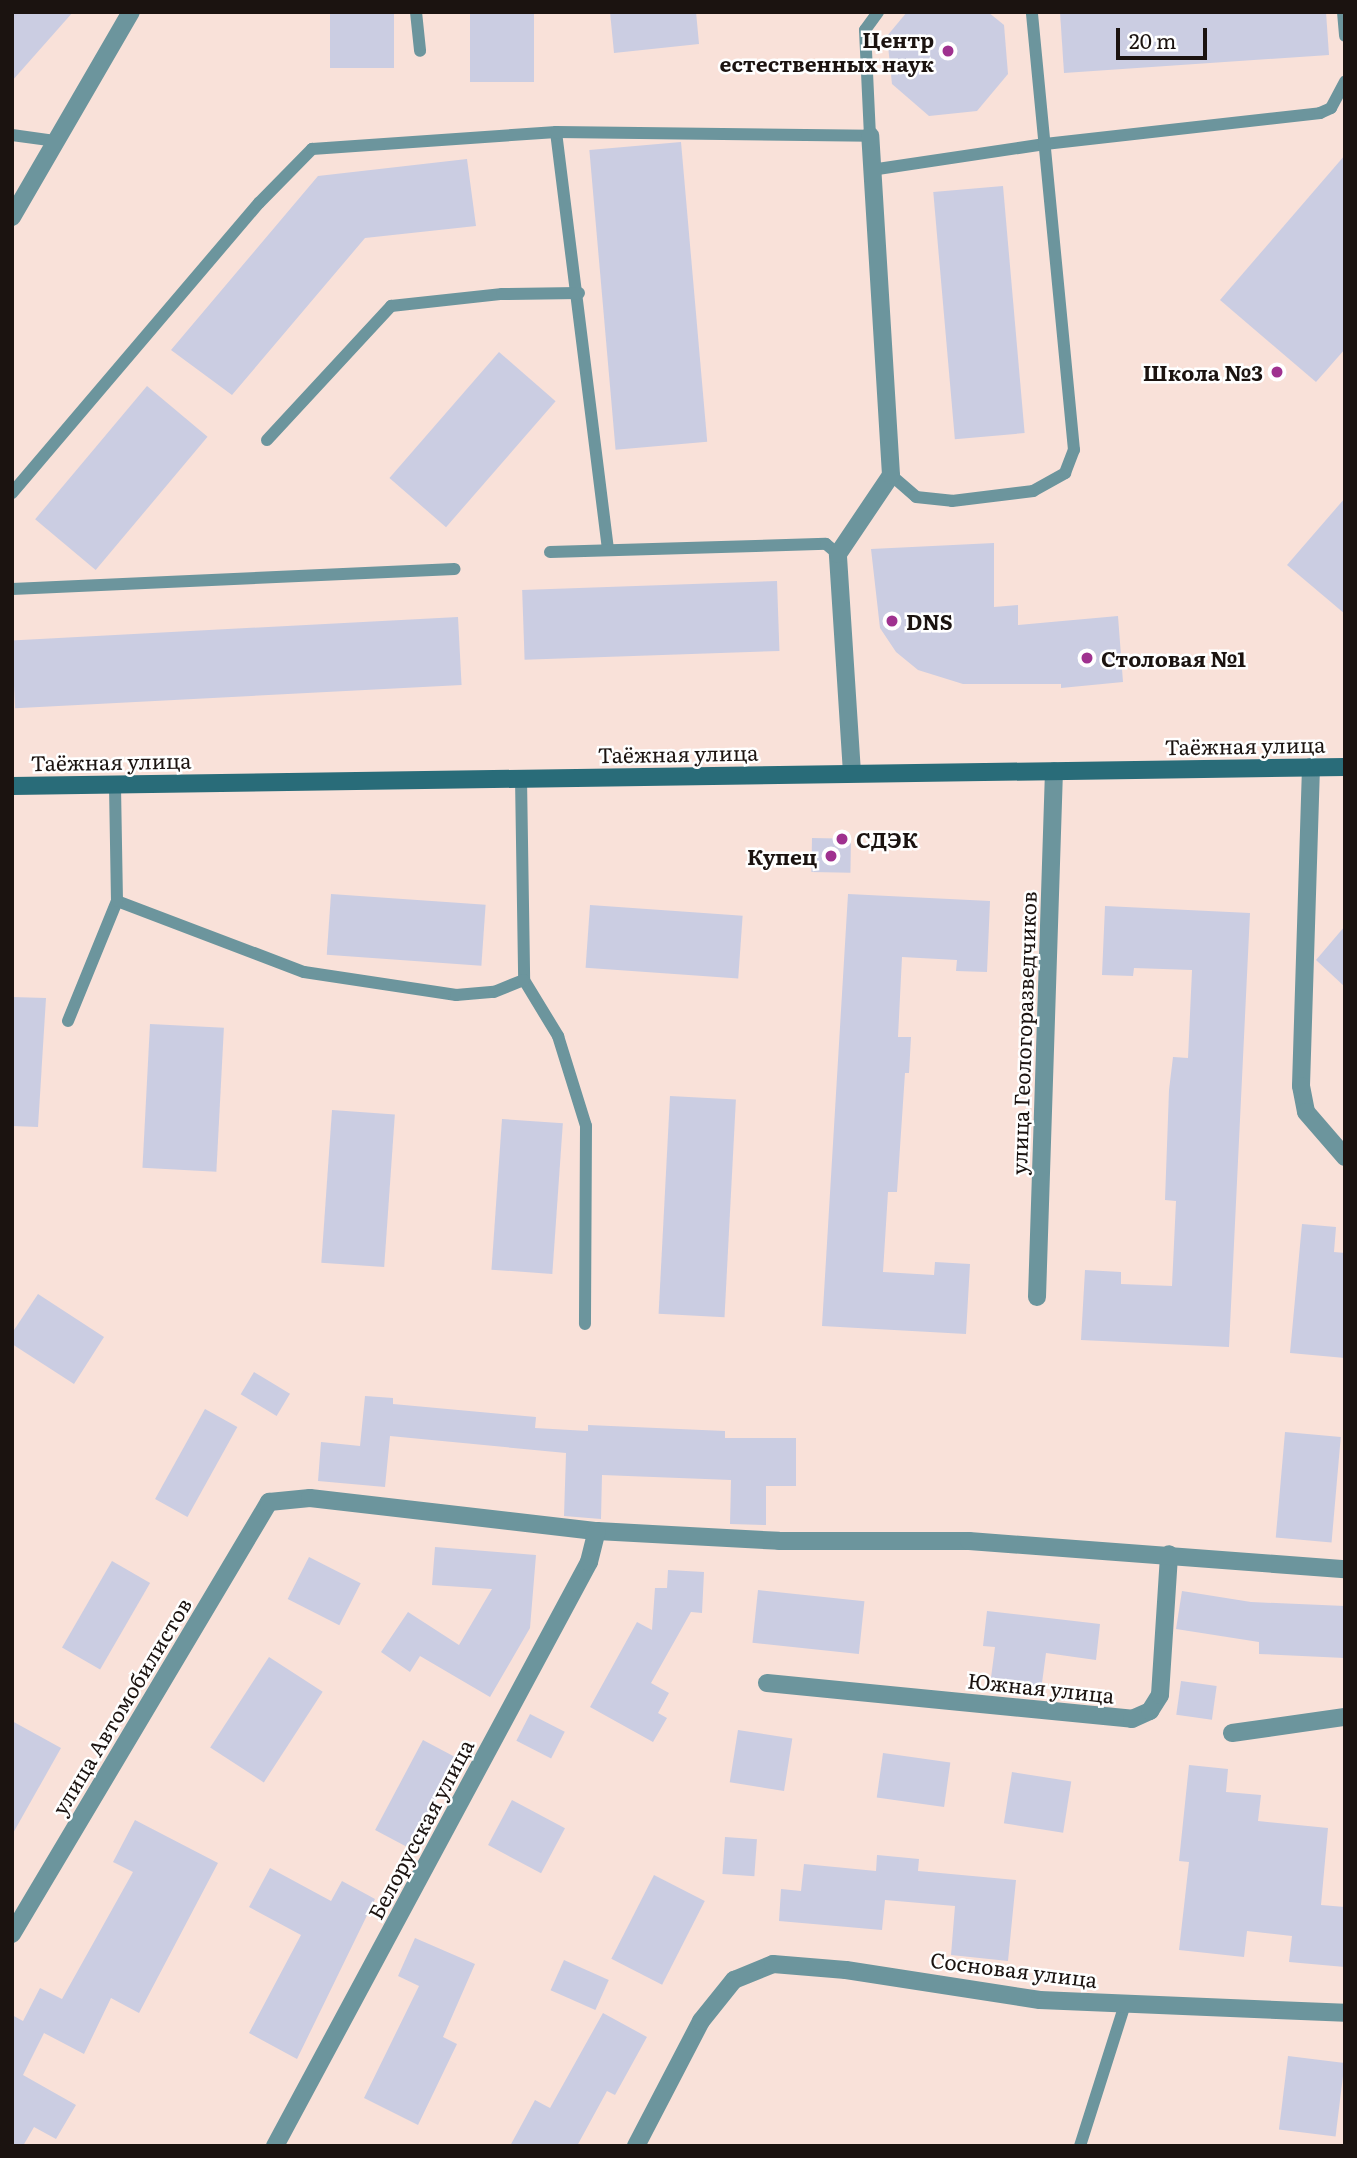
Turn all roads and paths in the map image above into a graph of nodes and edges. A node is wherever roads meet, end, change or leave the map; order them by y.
1 (131, 12) edge
2 (416, 12) edge
3 (878, 12) edge
4 (1032, 12) edge
5 (1343, 12) edge
6 (1345, 37) edge
7 (420, 51) dead end
8 (1345, 82) edge
9 (556, 132) junction
10 (12, 135) edge
11 (870, 136) junction
12 (55, 141) junction
13 (1045, 144) junction
14 (871, 170) junction
15 (12, 217) edge
16 (579, 293) junction
17 (267, 440) dead end
18 (891, 475) junction
19 (12, 494) edge
20 (608, 548) junction
21 (550, 552) dead end
22 (838, 554) junction
23 (455, 569) dead end
24 (12, 589) edge
25 (1311, 767) junction
26 (1345, 767) edge
27 (1054, 771) junction
28 (852, 773) junction
29 (521, 778) junction
30 (115, 783) junction
31 (12, 786) edge
32 (117, 901) junction
33 (524, 980) junction
34 (68, 1021) dead end
35 (1345, 1157) edge
36 (1037, 1297) dead end
37 (585, 1324) dead end
38 (597, 1531) junction
39 (1169, 1554) junction
40 (1345, 1569) edge
41 (767, 1683) dead end
42 (1345, 1717) edge
43 (1232, 1732) dead end
44 (12, 1934) edge
45 (1125, 2004) junction
46 (1345, 2013) edge
47 (275, 2146) edge
48 (636, 2146) edge
49 (1080, 2146) edge

1 - 12 street
2 - 7 lane
3 - 11 lane
4 - 13 lane
5 - 6 lane
8 - 13 lane
9 - 11 lane
9 - 16 lane
9 - 19 lane
10 - 12 lane
11 - 14 street
12 - 15 street
13 - 14 lane
13 - 18 lane
14 - 18 street
16 - 17 lane
16 - 20 lane
18 - 22 street
20 - 21 lane
20 - 22 lane
22 - 28 street
23 - 24 lane
25 - 26 main road, Таёжная улица
25 - 27 main road, Таёжная улица
25 - 35 street
27 - 28 main road, Таёжная улица
27 - 36 street, улица Геологоразведчиков
28 - 29 main road, Таёжная улица
29 - 30 main road, Таёжная улица
29 - 33 lane
30 - 31 main road, Таёжная улица
30 - 32 lane
32 - 33 lane
32 - 34 lane
33 - 37 lane
38 - 39 street
38 - 44 street, улица Автомобилистов
38 - 47 street, Белорусская улица
39 - 40 street
39 - 41 street, Южная улица
42 - 43 street
45 - 46 street, Сосновая улица
45 - 48 street, Сосновая улица
45 - 49 lane

